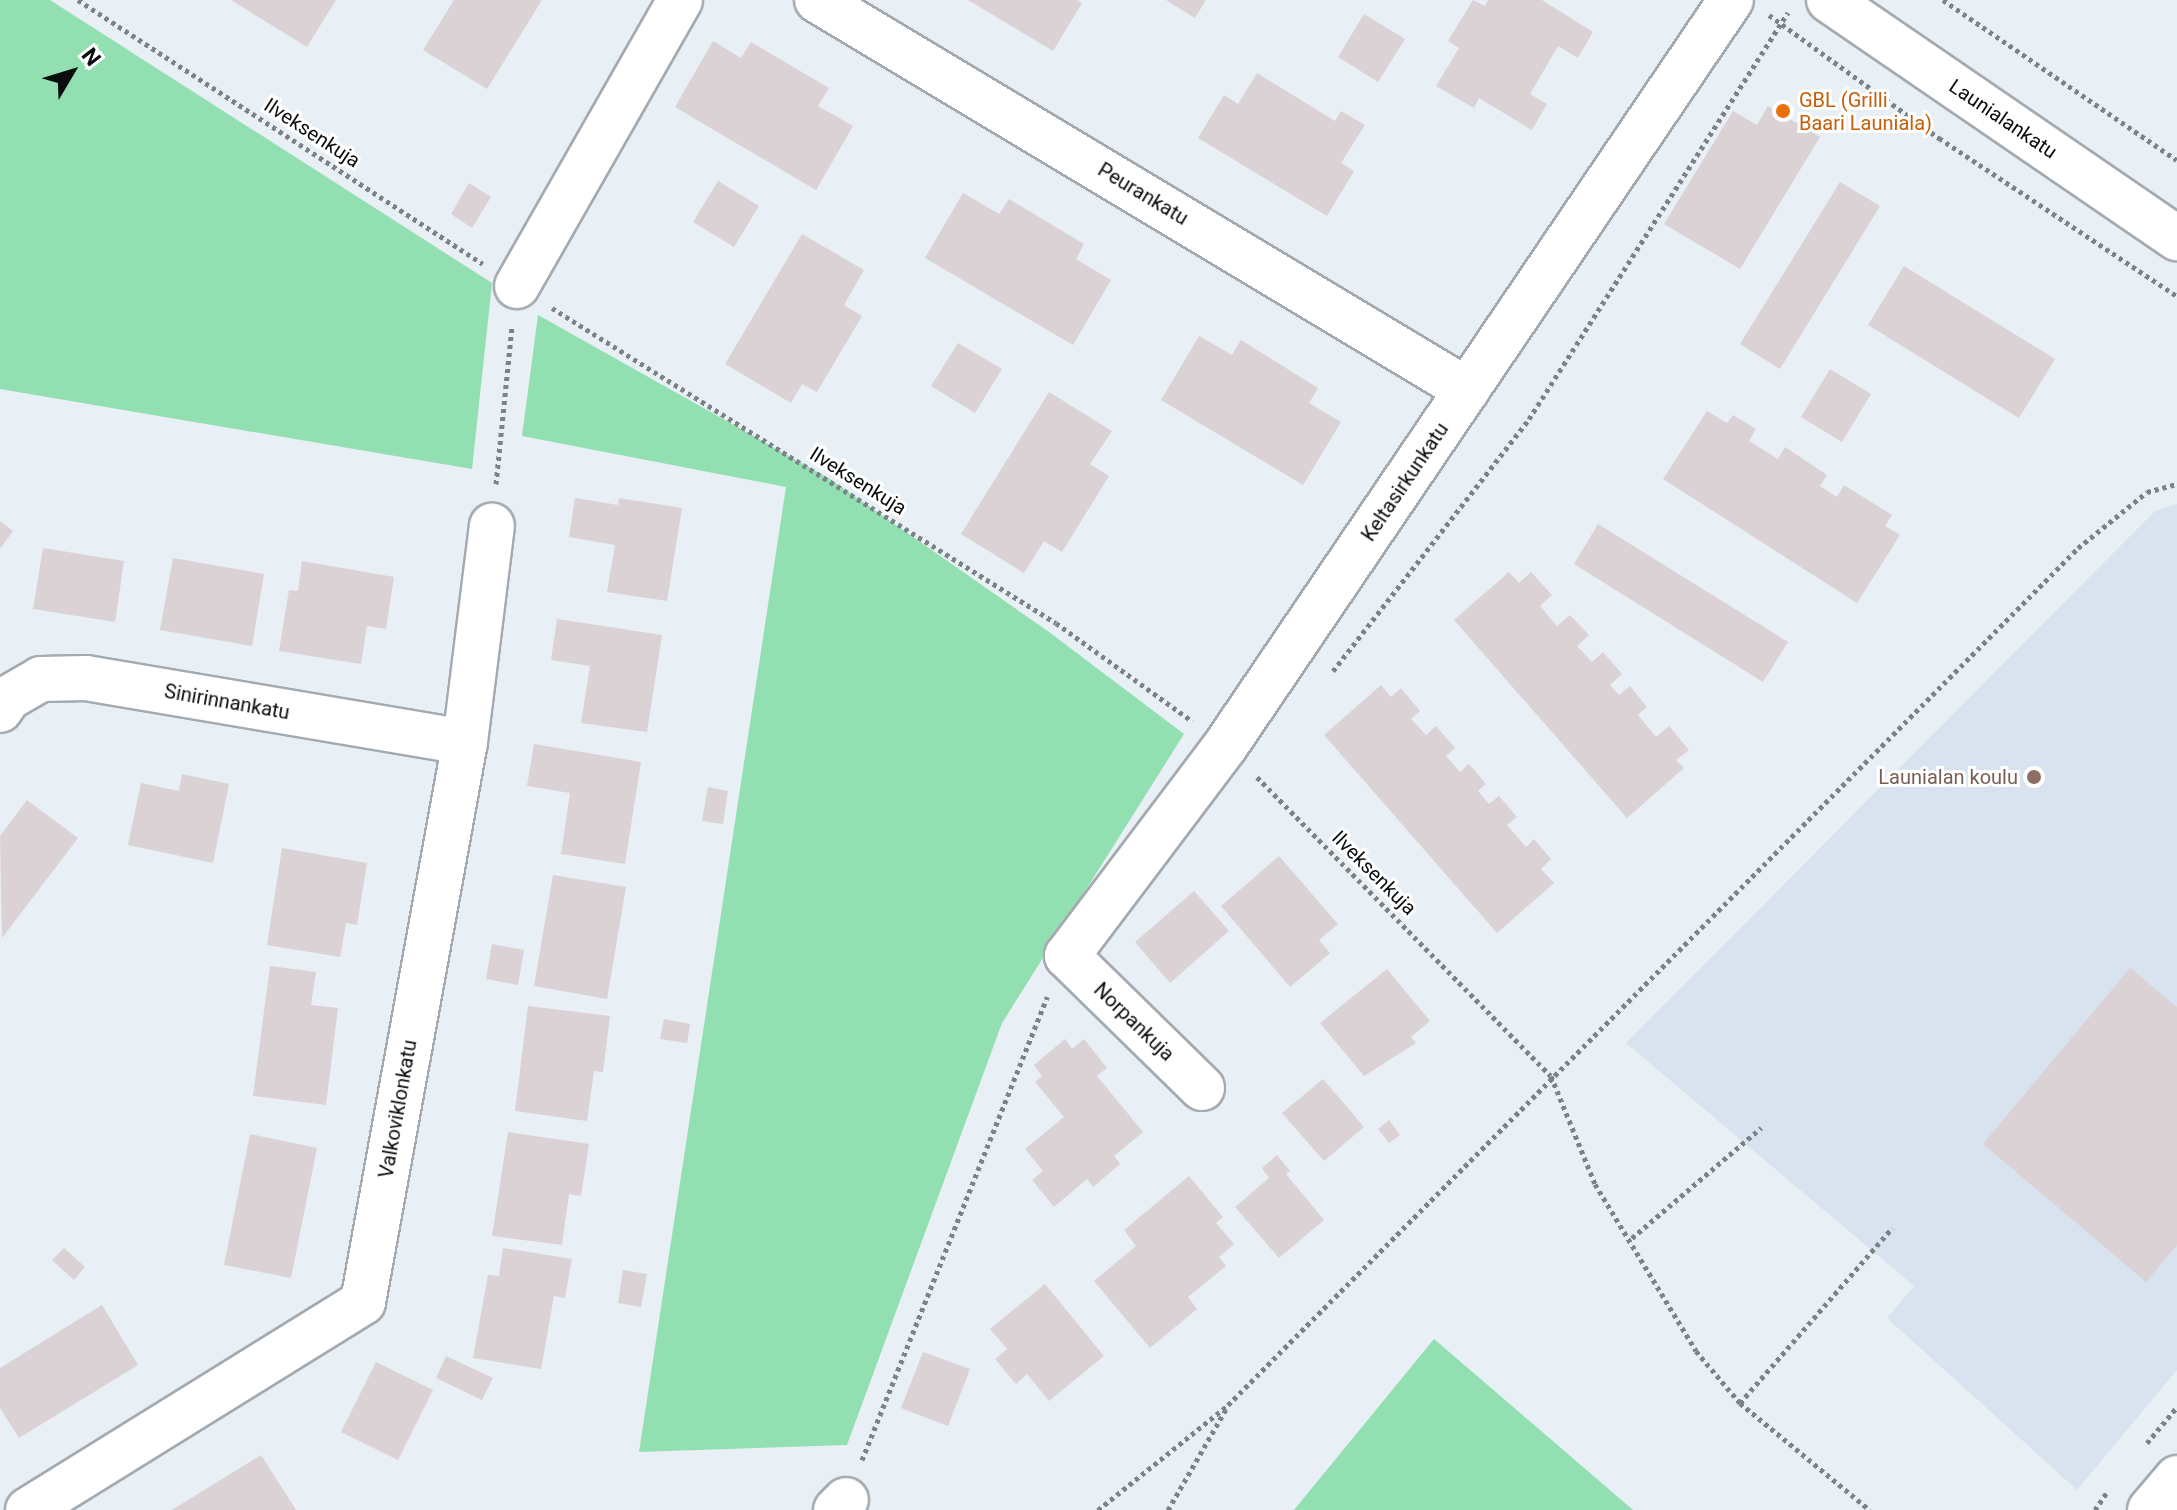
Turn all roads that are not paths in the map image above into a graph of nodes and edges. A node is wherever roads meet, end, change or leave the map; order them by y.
1 (680, 0) edge
2 (817, 0) edge
3 (1829, 0) edge
4 (1745, 4) edge
5 (2177, 238) edge
6 (517, 286) road end
7 (1467, 390) junction
8 (492, 526) road end
9 (0, 710) edge
10 (465, 742) junction
11 (1067, 956) joint
12 (1202, 1088) dead end
13 (2177, 1478) edge
14 (28, 1510) edge
15 (2150, 1510) edge

1 - 6 street
2 - 7 street, Peurankatu
3 - 5 street, Launialankatu
4 - 7 street, Keltasirkunkatu
7 - 11 street, Keltasirkunkatu
8 - 10 street, Valkoviklonkatu
9 - 10 street, Sinirinnankatu
10 - 14 street, Valkoviklonkatu
11 - 12 street, Norpankuja
13 - 15 street

